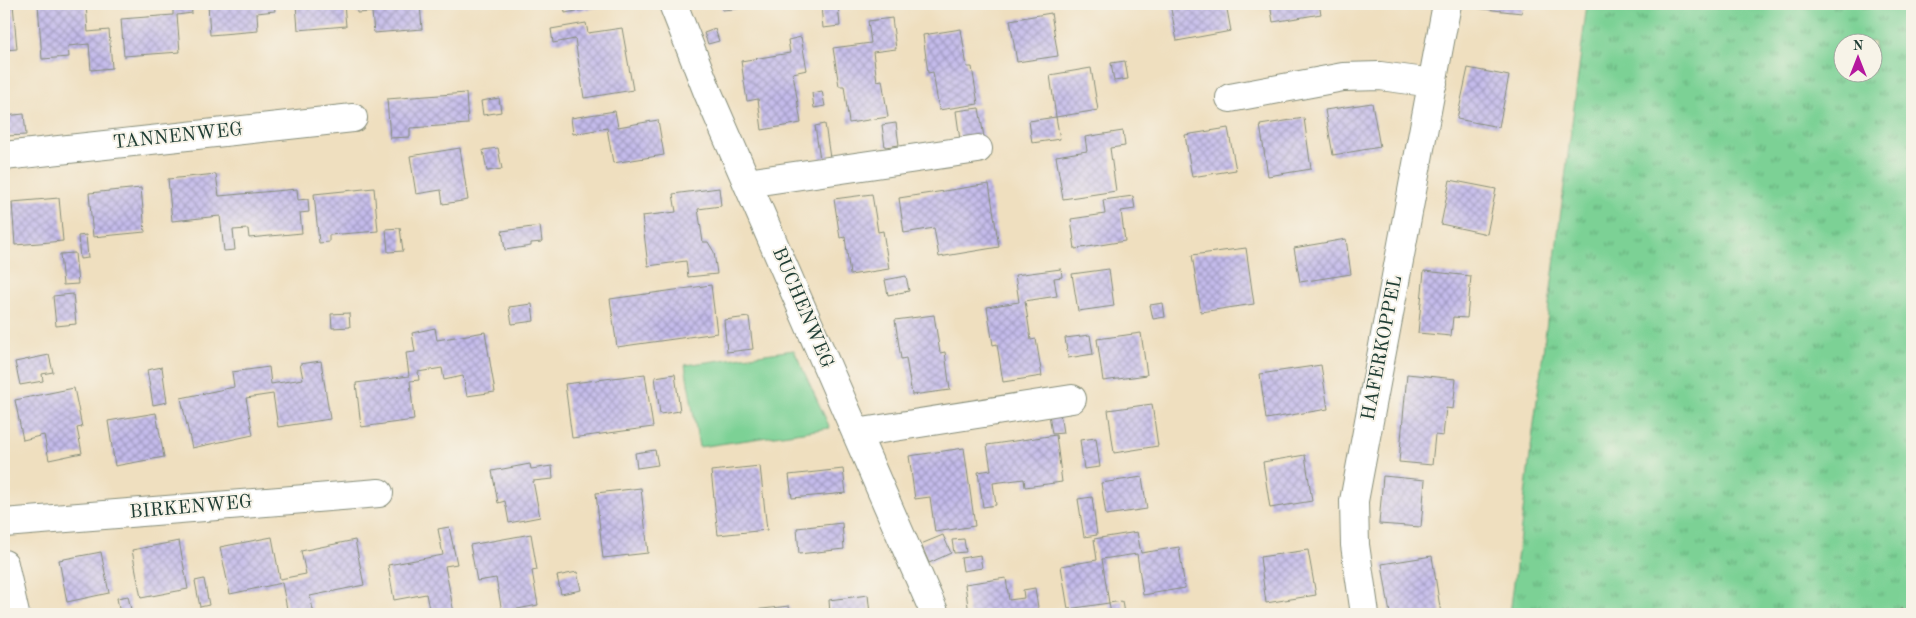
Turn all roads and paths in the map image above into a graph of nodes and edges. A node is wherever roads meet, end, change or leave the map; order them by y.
1 (673, 4) edge
2 (1447, 4) edge
3 (1433, 84) junction
4 (1230, 98) dead end
5 (353, 118) dead end
6 (978, 150) dead end
7 (4, 156) edge
8 (747, 183) junction
9 (1072, 399) dead end
10 (856, 434) junction
11 (379, 493) dead end
12 (4, 523) edge
13 (4, 564) edge
14 (1912, 605) edge
15 (15, 614) edge
16 (935, 614) edge
17 (1365, 614) edge
18 (1892, 614) edge

1 - 8 street, BUCHENWEG
2 - 3 street, HAFERKOPPEL
3 - 4 street
3 - 17 street, HAFERKOPPEL
5 - 7 street, TANNENWEG
6 - 8 street
8 - 10 street, BUCHENWEG
9 - 10 street
10 - 16 street, BUCHENWEG
11 - 12 street, BIRKENWEG
13 - 15 street
14 - 18 path

